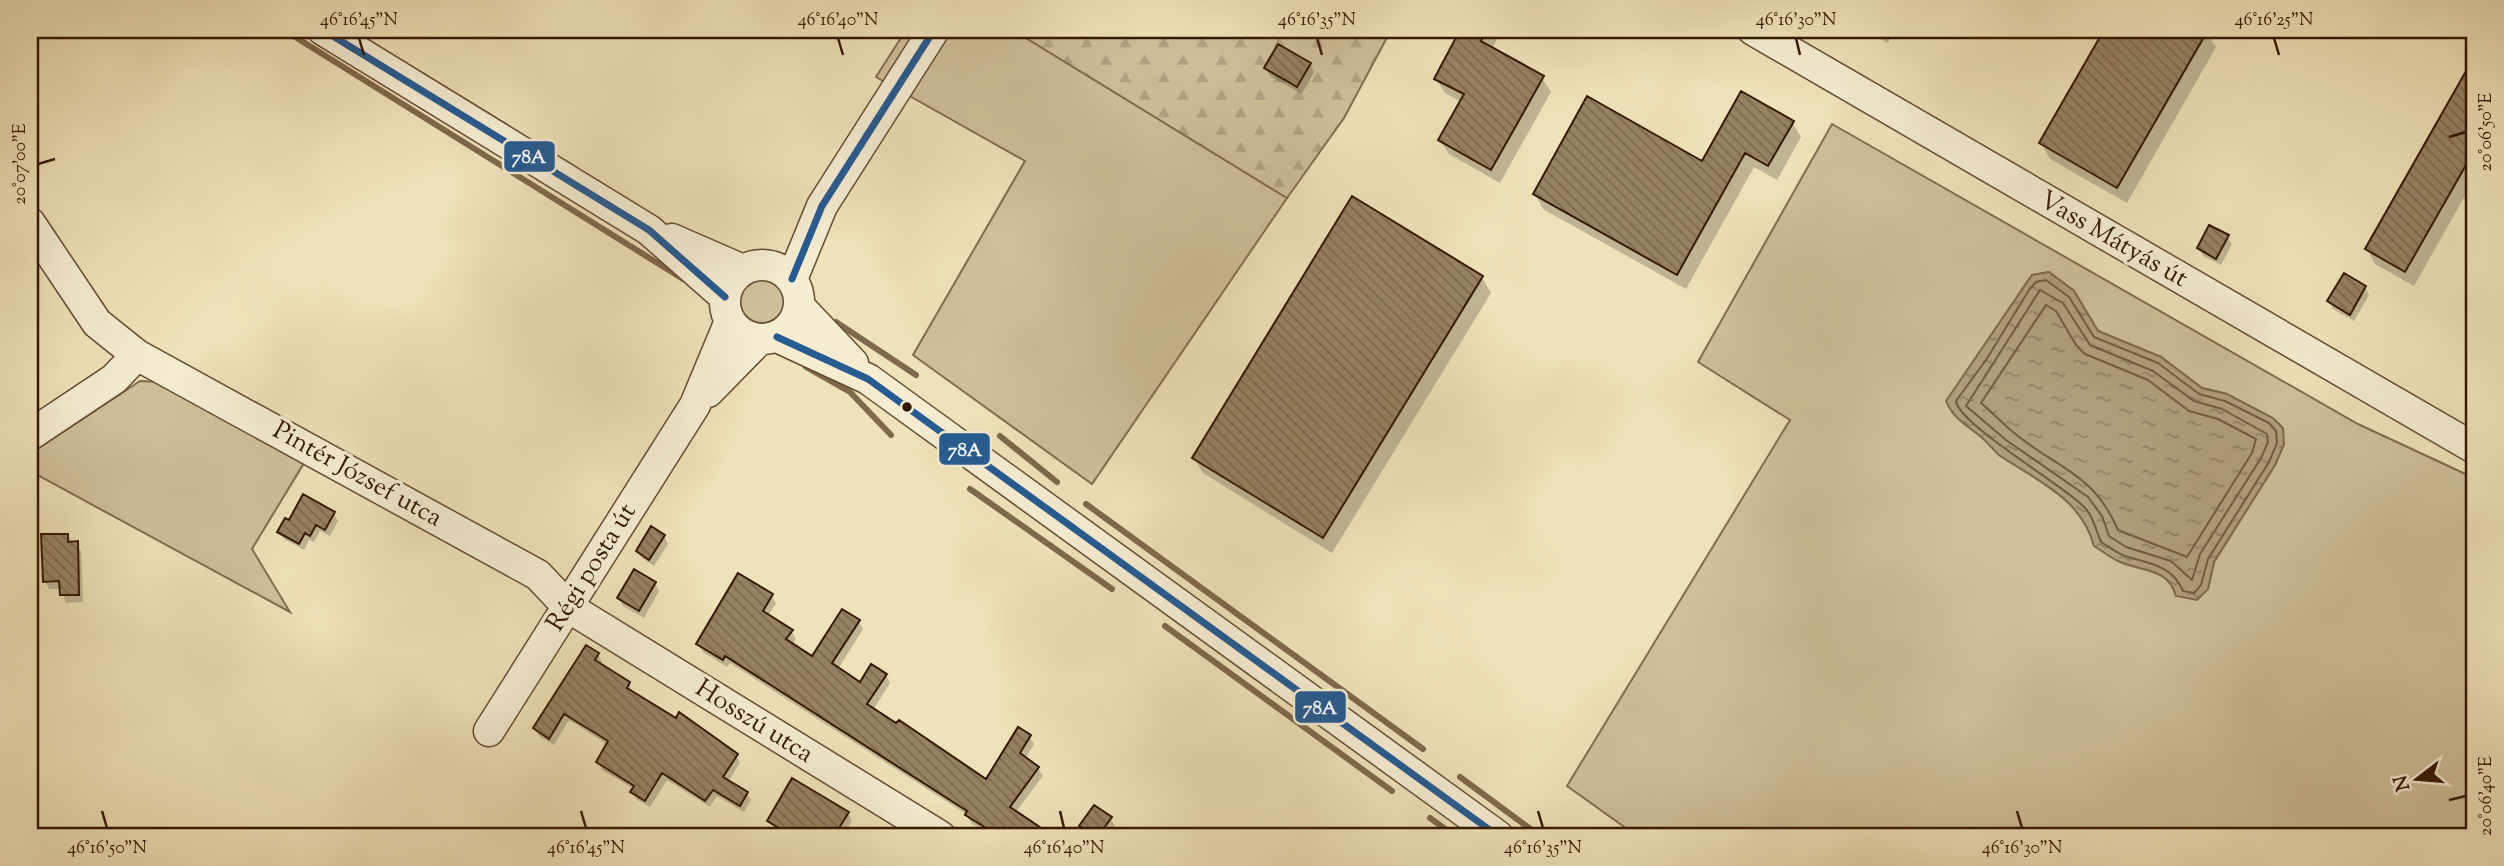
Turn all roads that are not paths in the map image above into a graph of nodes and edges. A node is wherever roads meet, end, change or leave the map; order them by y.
1 (323, 30) edge
2 (934, 30) edge
3 (1753, 30) edge
4 (822, 206) junction
5 (30, 223) edge
6 (649, 230) junction
7 (753, 267) junction
8 (795, 293) junction
9 (728, 309) junction
10 (768, 338) junction
11 (137, 355) junction
12 (868, 379) junction
13 (695, 405) junction
14 (30, 435) edge
15 (2474, 448) edge
16 (568, 607) junction
17 (489, 731) dead end
18 (940, 836) edge
19 (1497, 836) edge

1 - 6 street
2 - 4 street
3 - 15 street, Vass Mátyás út
4 - 7 street
4 - 8 street
5 - 11 street, Pintér József utca
6 - 7 street
6 - 9 street
7 - 8 street
7 - 9 street
8 - 10 street
8 - 12 street
9 - 10 street
9 - 13 street, Régi posta út
10 - 12 street
10 - 13 street, Régi posta út
11 - 14 street
11 - 16 street, Pintér József utca
12 - 19 street
13 - 16 street, Régi posta út
16 - 17 street, Régi posta út
16 - 18 street, Hosszú utca

